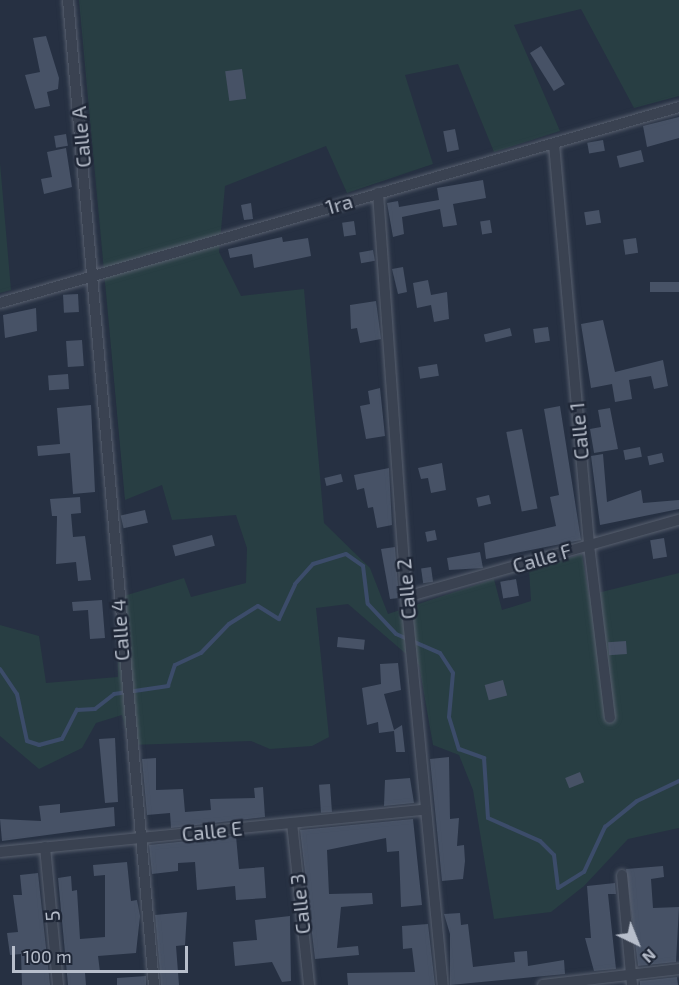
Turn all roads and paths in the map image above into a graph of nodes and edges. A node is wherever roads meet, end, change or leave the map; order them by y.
1 (69, 0) edge
2 (679, 107) edge
3 (555, 144) junction
4 (378, 193) junction
5 (93, 275) junction
6 (0, 303) edge
7 (679, 520) edge
8 (589, 545) junction
9 (406, 597) junction
10 (610, 718) dead end
11 (424, 810) junction
12 (292, 823) junction
13 (139, 838) junction
14 (45, 847) junction
15 (0, 852) edge
16 (622, 875) dead end
17 (679, 969) edge
18 (631, 981) edge
19 (58, 985) edge
20 (154, 985) edge
21 (309, 985) edge
22 (443, 985) edge
23 (543, 985) edge

1 - 5 street, Calle A
2 - 3 street, 1ra
3 - 4 street, 1ra
3 - 8 street, Calle 1
4 - 5 street, 1ra
4 - 9 street, Calle 2
5 - 6 street, 1ra
5 - 13 street, Calle 4
7 - 8 street, Calle F
8 - 9 street, Calle F
8 - 10 street, Calle 1
9 - 11 street, Calle 2
11 - 12 street, Calle E
11 - 22 street, Calle 2
12 - 13 street, Calle E
12 - 21 street, Calle 3
13 - 14 street, Calle E
13 - 20 street, Calle 4
14 - 15 street, Calle E
14 - 19 street, 5
16 - 18 street
17 - 18 street
18 - 23 street

